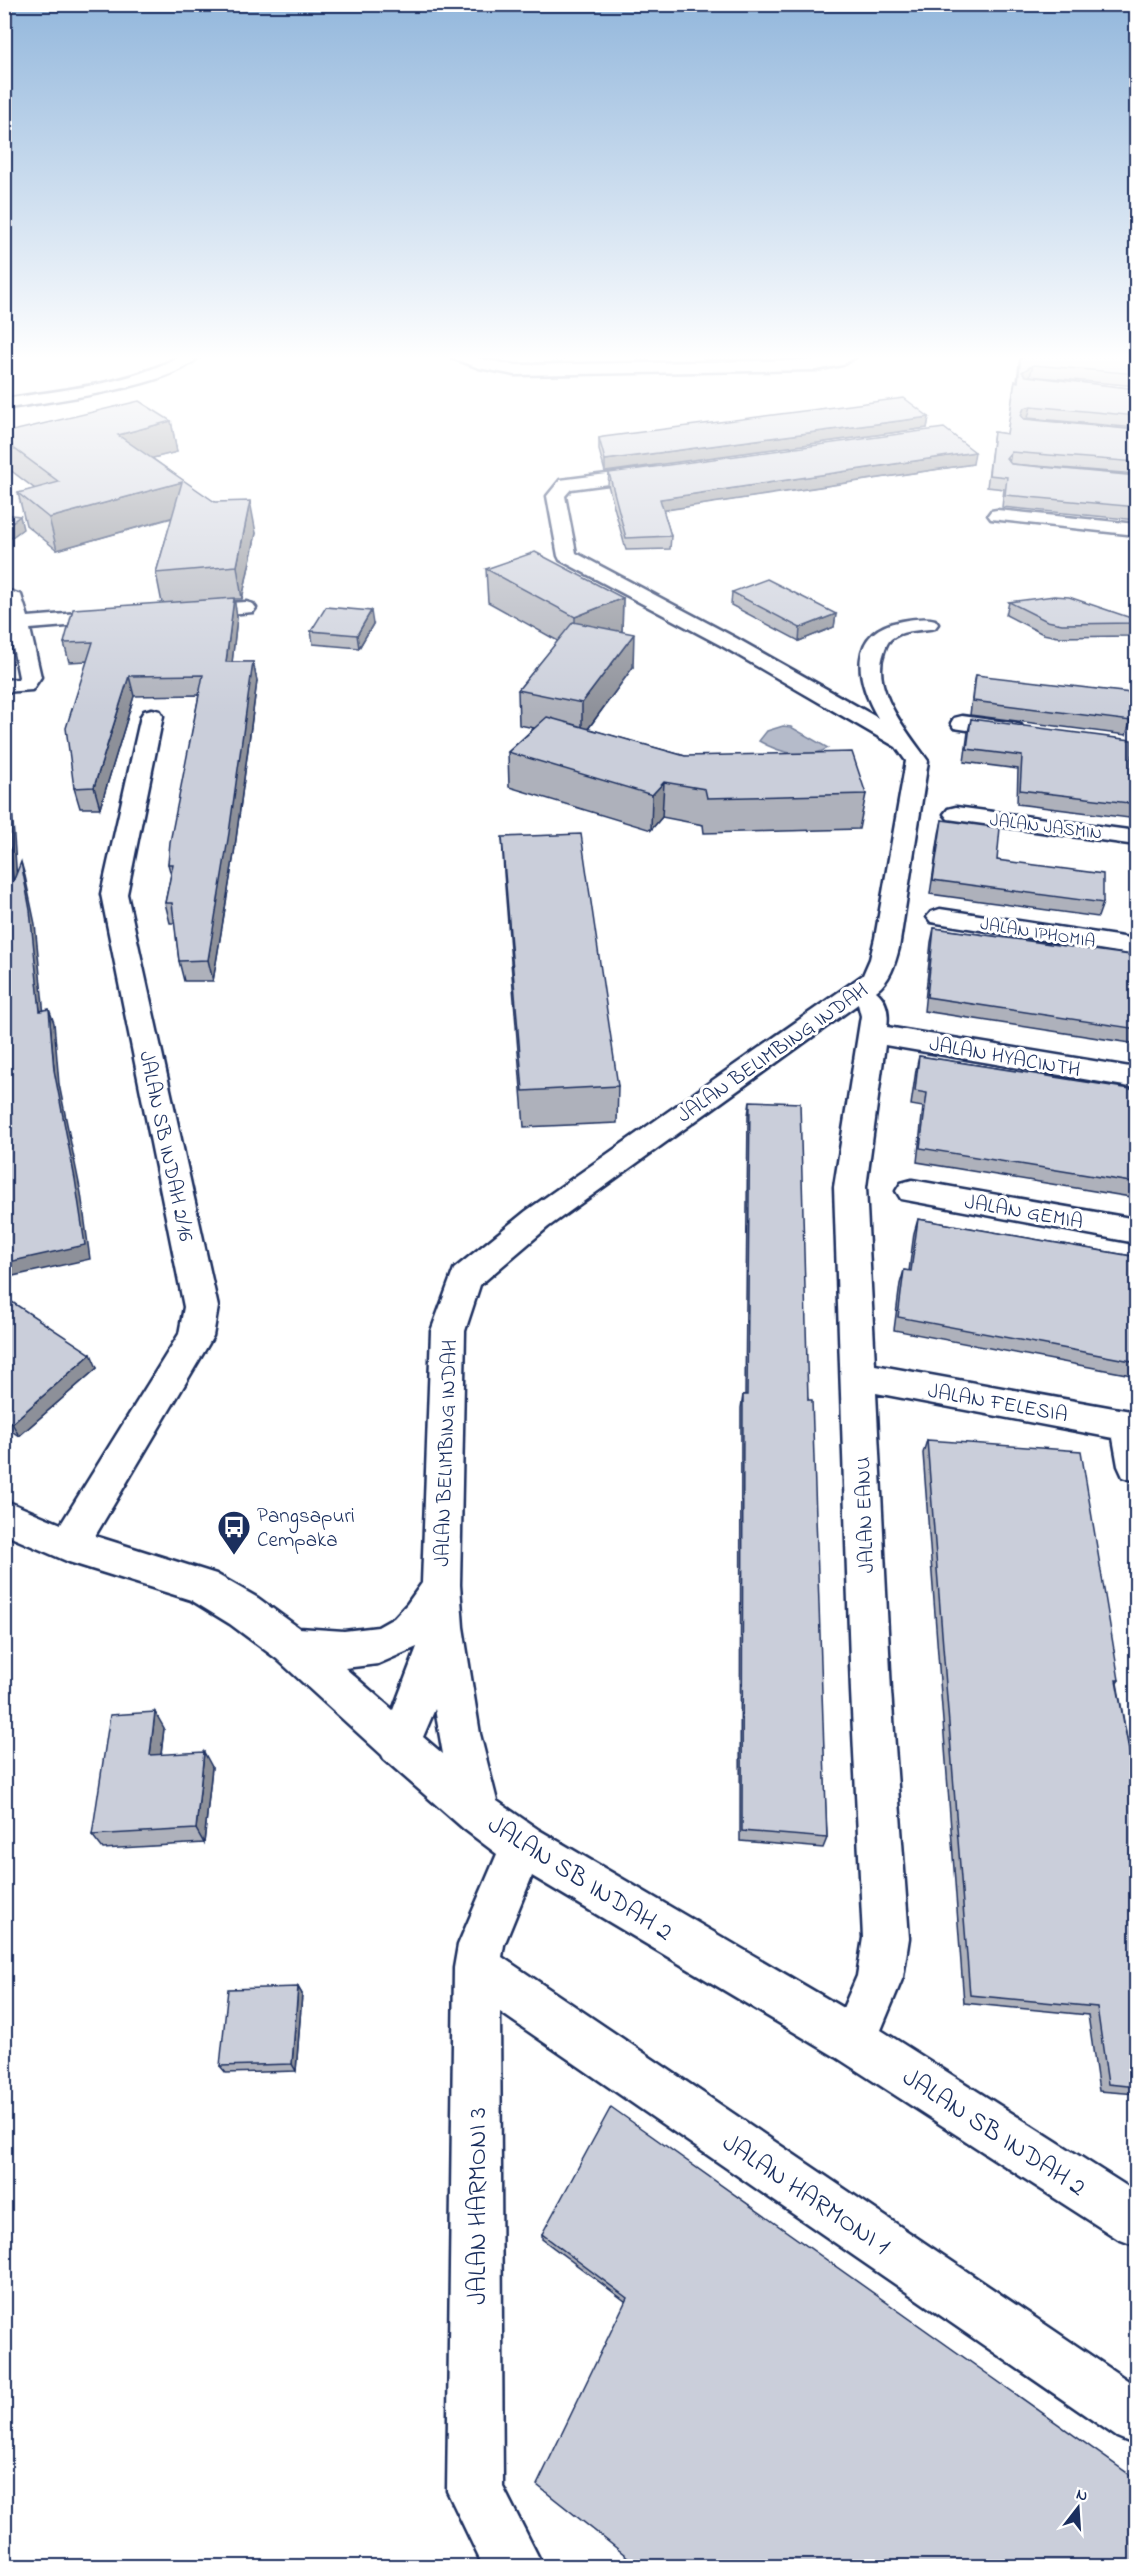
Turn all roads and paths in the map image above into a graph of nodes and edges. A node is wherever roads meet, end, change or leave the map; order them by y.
1 (633, 475) edge
2 (998, 515) dead end
3 (1137, 530) edge
4 (4, 595) edge
5 (246, 608) dead end
6 (169, 613) edge
7 (135, 615) edge
8 (20, 624) junction
9 (928, 624) dead end
10 (14, 685) edge
11 (152, 716) dead end
12 (962, 723) dead end
13 (1032, 732) edge
14 (904, 742) junction
15 (956, 814) dead end
16 (1137, 838) edge
17 (940, 917) dead end
18 (1137, 948) edge
19 (858, 991) junction
20 (873, 1034) junction
21 (1137, 1078) edge
22 (912, 1191) dead end
23 (1137, 1232) edge
24 (859, 1376) junction
25 (1133, 1427) edge
26 (1137, 1466) edge
27 (4, 1516) edge
28 (69, 1545) junction
29 (442, 1605) junction
30 (291, 1646) junction
31 (399, 1745) junction
32 (479, 1814) junction
33 (523, 1846) junction
34 (477, 1968) junction
35 (853, 2040) junction
36 (1137, 2221) edge
37 (1137, 2418) edge
38 (514, 2566) edge

1 - 14 street
2 - 3 street
4 - 8 street
5 - 6 street
7 - 8 street
8 - 10 street
9 - 14 street, JALAN BELIMBING INDAH
11 - 28 street, JALAN SB INDAH 2/16
12 - 13 street
14 - 19 street, JALAN BELIMBING INDAH
15 - 16 street, JALAN JASMIN
17 - 18 street, JALAN IPHOMIA
19 - 20 street, JALAN EANU
19 - 29 street, JALAN BELIMBING INDAH
20 - 21 street, JALAN HYACINTH
20 - 24 street, JALAN EANU
22 - 23 street, JALAN GEMIA
24 - 25 street, JALAN FELESIA
24 - 35 street, JALAN EANU
25 - 26 street
27 - 28 street, JALAN SB INDAH 2
28 - 30 street, JALAN SB INDAH 2
29 - 30 street
29 - 31 street, JALAN BELIMBING INDAH
29 - 32 street
30 - 31 street, JALAN SB INDAH 2
31 - 32 street, JALAN SB INDAH 2
32 - 33 street, JALAN SB INDAH 2
33 - 34 street, JALAN HARMONI 3
33 - 35 street, JALAN SB INDAH 2
34 - 37 street, JALAN HARMONI 1
34 - 38 street, JALAN HARMONI 3
35 - 36 street, JALAN SB INDAH 2

